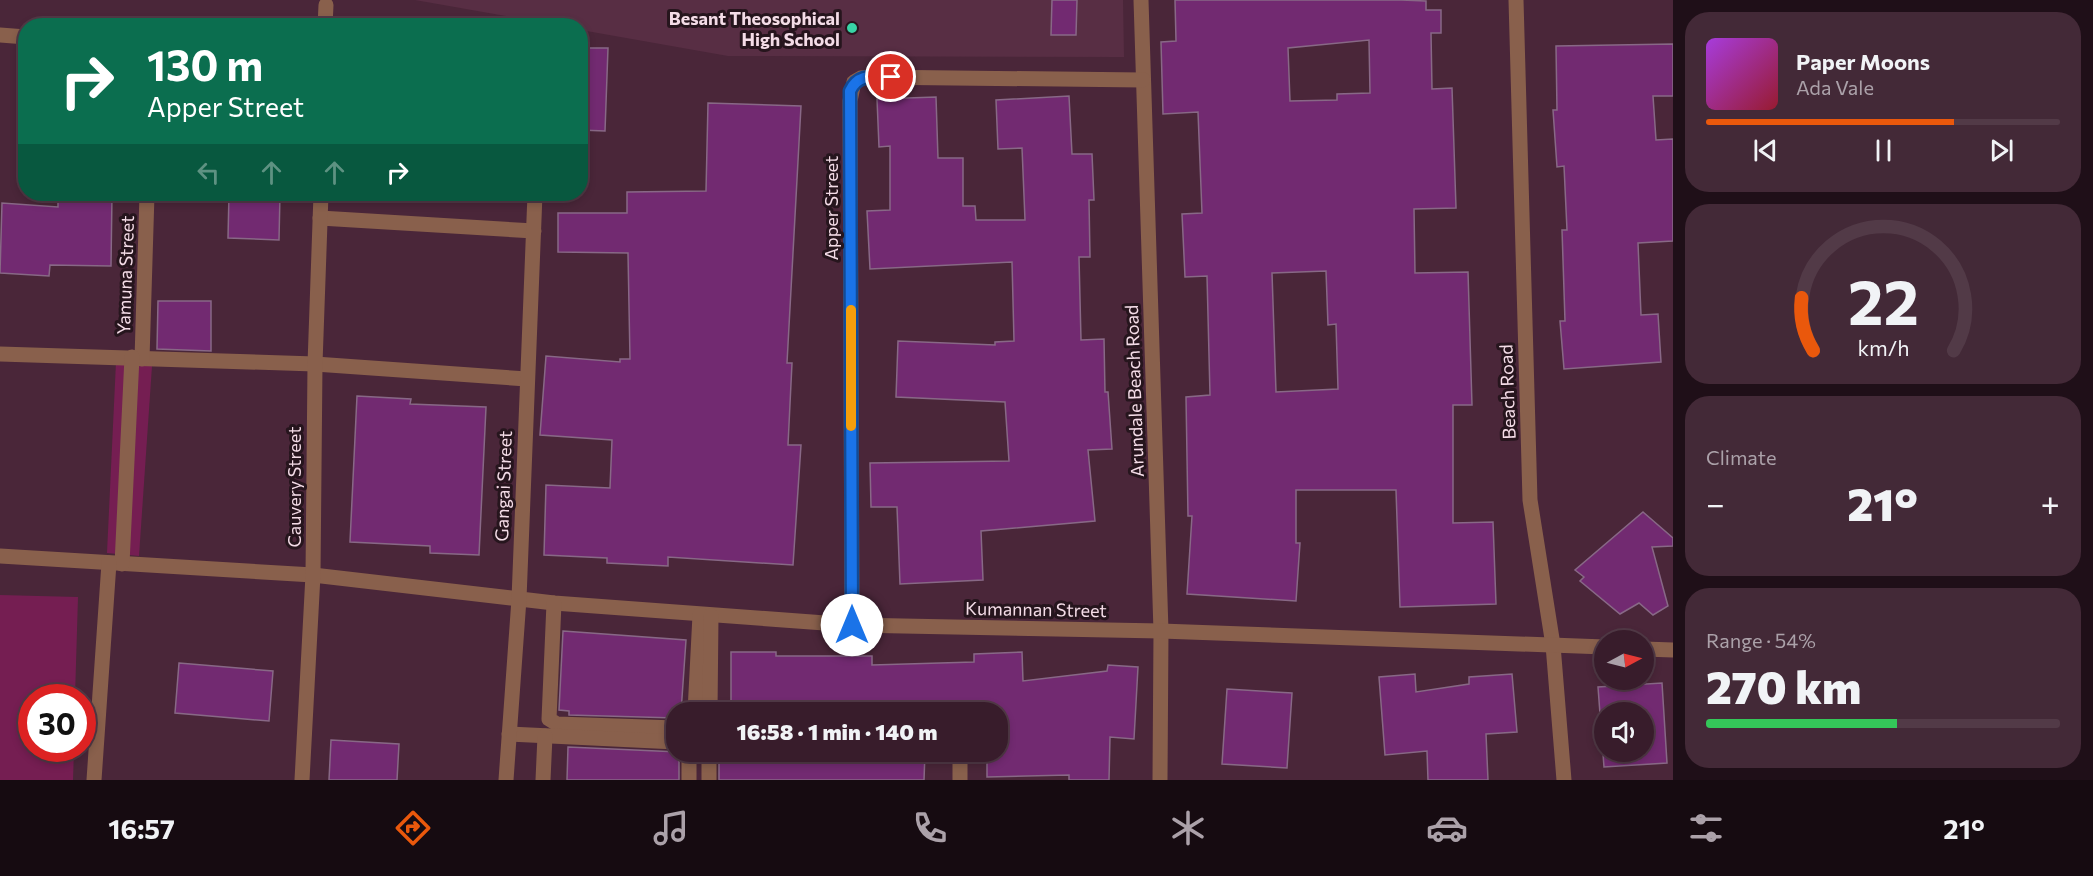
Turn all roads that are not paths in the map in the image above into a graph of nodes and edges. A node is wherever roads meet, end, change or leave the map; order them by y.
1 (1141, 0) edge
2 (1516, 0) edge
3 (326, 5) dead end
4 (325, 18) edge
5 (0, 35) edge
6 (18, 36) edge
7 (1143, 80) junction
8 (147, 201) edge
9 (321, 201) edge
10 (535, 201) edge
11 (321, 218) junction
12 (534, 231) junction
13 (0, 354) edge
14 (137, 358) junction
15 (315, 364) junction
16 (527, 379) junction
17 (0, 556) edge
18 (116, 563) junction
19 (313, 575) junction
20 (519, 599) junction
21 (554, 603) junction
22 (706, 616) junction
23 (852, 625) junction
24 (1161, 631) junction
25 (1552, 645) junction
26 (1594, 647) edge
27 (1654, 649) edge
28 (1673, 650) edge
29 (696, 702) edge
30 (710, 702) edge
31 (666, 728) edge
32 (509, 734) junction
33 (545, 736) junction
34 (666, 742) edge
35 (689, 762) edge
36 (709, 762) edge
37 (960, 762) edge
38 (94, 780) edge
39 (302, 780) edge
40 (506, 780) edge
41 (543, 780) edge
42 (689, 780) edge
43 (709, 780) edge
44 (960, 780) edge
45 (1160, 780) edge
46 (1564, 780) edge

1 - 7 street, Arundale Beach Road
2 - 25 street, Beach Road
3 - 4 street
5 - 6 street
7 - 23 street, Apper Street
7 - 24 street, Arundale Beach Road
8 - 14 street, Yamuna Street
9 - 11 street, Cauvery Street
10 - 12 street, Gangai Street
11 - 12 street
11 - 15 street, Cauvery Street
12 - 16 street, Gangai Street
13 - 14 street
14 - 15 street
14 - 18 street, Yamuna Street
15 - 16 street
15 - 19 street, Cauvery Street
16 - 20 street, Gangai Street
17 - 18 street, Kumannan Street
18 - 19 street, Kumannan Street
18 - 38 street, Yamuna Street
19 - 20 street, Kumannan Street
19 - 39 street, Cauvery Street
20 - 21 street, Kumannan Street
20 - 32 street, Gangai Street
21 - 22 street, Kumannan Street
21 - 31 street
22 - 23 street, Kumannan Street
22 - 29 street
22 - 30 street
23 - 24 street, Kumannan Street
24 - 25 street, Kumannan Street
24 - 45 street, Arundale Beach Road
25 - 26 street, Kumannan Street
25 - 46 street, Beach Road
27 - 28 street
32 - 33 street
32 - 40 street, Gangai Street
33 - 34 street
33 - 41 street
35 - 42 street
36 - 43 street
37 - 44 street

